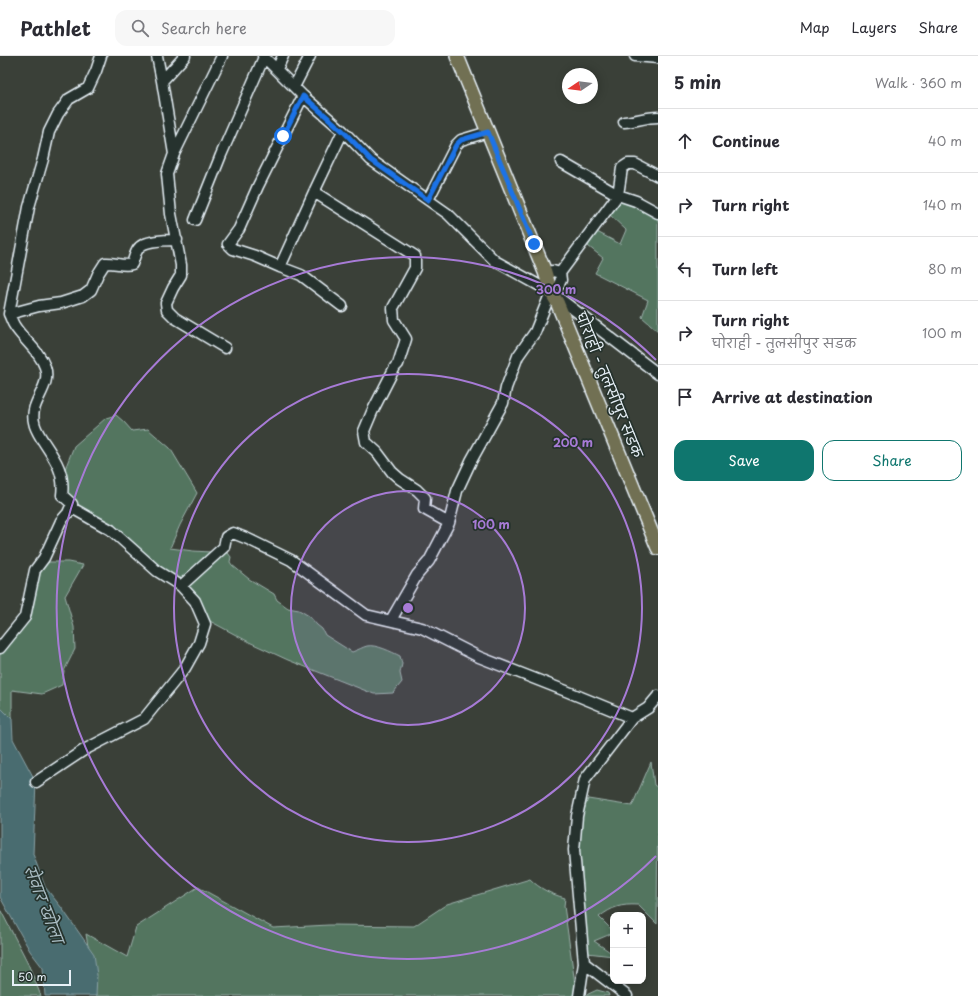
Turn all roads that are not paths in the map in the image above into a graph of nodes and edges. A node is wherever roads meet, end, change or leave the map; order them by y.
1 (101, 56) edge
2 (157, 56) edge
3 (185, 56) edge
4 (222, 56) edge
5 (283, 56) edge
6 (310, 56) edge
7 (457, 56) edge
8 (635, 56) edge
9 (264, 57) edge
10 (658, 58) edge
11 (277, 69) junction
12 (162, 81) junction
13 (294, 86) junction
14 (303, 96) junction
15 (658, 117) edge
16 (624, 122) dead end
17 (343, 131) junction
18 (488, 132) junction
19 (174, 154) junction
20 (561, 162) dead end
21 (658, 176) edge
22 (314, 192) junction
23 (618, 195) junction
24 (428, 200) junction
25 (658, 213) edge
26 (195, 220) dead end
27 (177, 240) junction
28 (280, 267) junction
29 (546, 272) junction
30 (560, 273) junction
31 (552, 292) junction
32 (342, 306) dead end
33 (9, 314) junction
34 (225, 348) dead end
35 (658, 374) edge
36 (72, 504) junction
37 (449, 522) junction
38 (658, 548) edge
39 (181, 586) junction
40 (391, 620) junction
41 (0, 648) edge
42 (658, 696) edge
43 (632, 718) junction
44 (36, 782) dead end
45 (584, 963) junction
46 (579, 996) edge
47 (627, 996) edge

1 - 33 street
2 - 12 street
3 - 12 street
4 - 19 street
5 - 11 street
6 - 13 street
7 - 18 main road, घोराही - तुलसीपुर सडक
8 - 10 street
9 - 11 street
9 - 26 street
11 - 13 street
12 - 19 street
13 - 14 street
14 - 17 street
14 - 28 street
15 - 16 street
17 - 22 street
17 - 24 street
18 - 24 street
18 - 29 main road, घोराही - तुलसीपुर सडक
19 - 27 street
20 - 23 street
21 - 23 street
22 - 28 street
22 - 37 street
23 - 25 street
23 - 30 street
24 - 31 street
27 - 33 street
27 - 34 street
28 - 32 street
29 - 30 street
29 - 31 main road, घोराही - तुलसीपुर सडक
30 - 31 street
31 - 35 street
31 - 37 street
31 - 38 main road, घोराही - तुलसीपुर सडक
33 - 36 street
36 - 39 street
36 - 41 street
37 - 40 street
39 - 40 street
39 - 44 street
40 - 43 street
42 - 43 street
43 - 45 street
45 - 46 street
45 - 47 street

